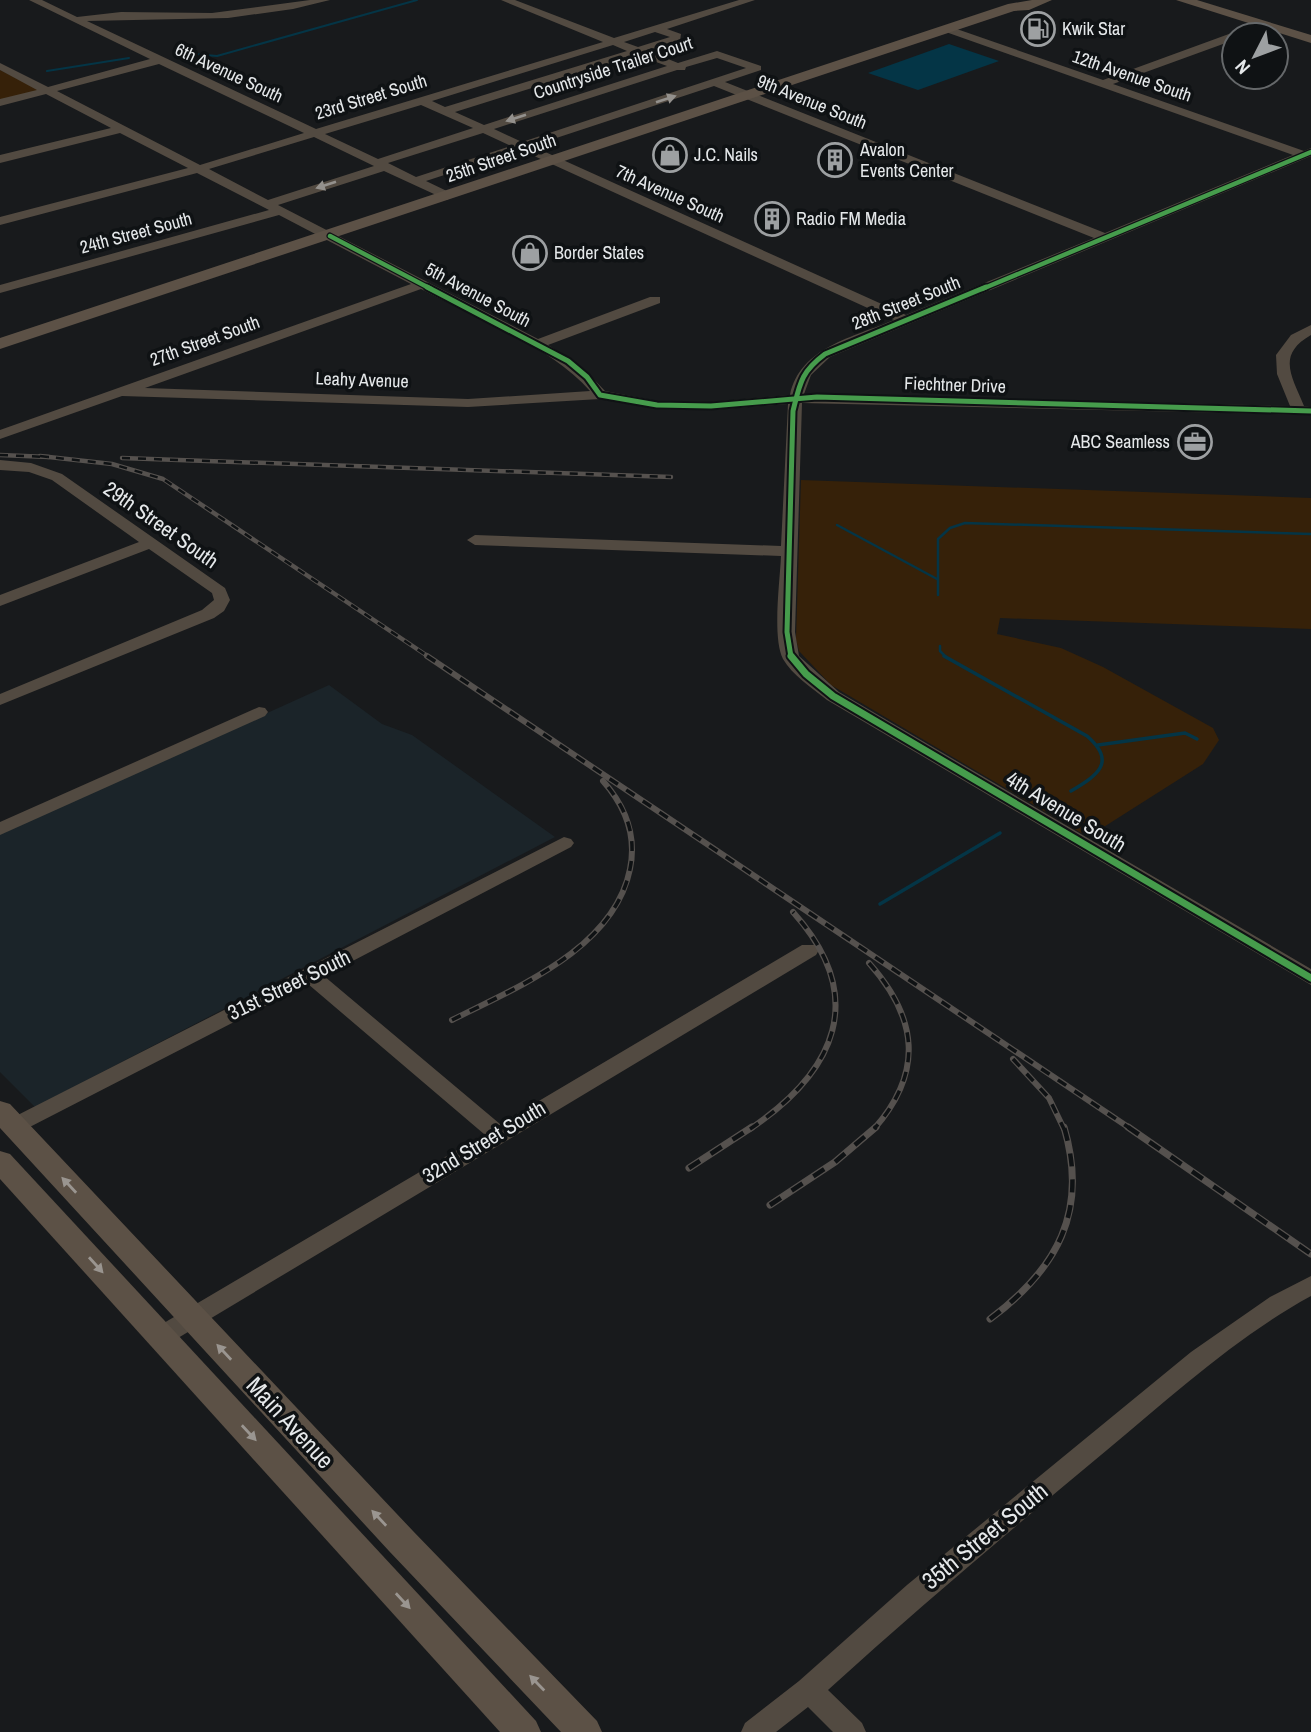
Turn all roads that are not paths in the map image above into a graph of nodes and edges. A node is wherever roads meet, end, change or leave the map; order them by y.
1 (34, 0) edge
2 (325, 0) edge
3 (506, 0) edge
4 (714, 0) edge
5 (750, 0) edge
6 (1045, 0) edge
7 (1164, 0) edge
8 (1183, 0) edge
9 (1019, 4) edge
10 (731, 6) junction
11 (76, 20) junction
12 (1234, 21) edge
13 (1240, 21) edge
14 (656, 29) junction
15 (947, 29) junction
16 (1290, 36) edge
17 (1290, 39) edge
18 (1311, 40) edge
19 (1220, 41) edge
20 (612, 42) junction
21 (1311, 47) edge
22 (637, 52) junction
23 (160, 60) junction
24 (0, 66) edge
25 (676, 67) junction
26 (519, 70) junction
27 (544, 80) junction
28 (717, 83) junction
29 (1102, 84) junction
30 (556, 86) dead end
31 (48, 91) junction
32 (569, 91) dead end
33 (582, 96) junction
34 (750, 96) junction
35 (420, 100) junction
36 (0, 103) edge
37 (444, 111) junction
38 (623, 114) junction
39 (655, 127) junction
40 (483, 128) junction
41 (121, 129) junction
42 (313, 133) junction
43 (523, 146) junction
44 (1308, 153) edge
45 (0, 159) edge
46 (554, 160) junction
47 (380, 165) junction
48 (198, 169) junction
49 (415, 181) junction
50 (447, 197) junction
51 (268, 204) junction
52 (281, 211) junction
53 (0, 221) edge
54 (330, 236) junction
55 (1104, 237) junction
56 (424, 284) junction
57 (0, 289) edge
58 (654, 300) dead end
59 (905, 320) junction
60 (1311, 330) edge
61 (0, 344) edge
62 (537, 344) junction
63 (122, 392) junction
64 (600, 395) junction
65 (796, 399) junction
66 (1305, 411) edge
67 (0, 435) edge
68 (0, 465) edge
69 (475, 540) dead end
70 (150, 543) junction
71 (788, 551) junction
72 (0, 601) edge
73 (805, 673) joint
74 (0, 700) edge
75 (260, 712) dead end
76 (0, 830) edge
77 (564, 844) dead end
78 (809, 950) dead end
79 (310, 975) junction
80 (1311, 978) edge
81 (4, 1115) edge
82 (498, 1134) junction
83 (0, 1161) edge
84 (1311, 1285) edge
85 (192, 1318) junction
86 (160, 1337) junction
87 (808, 1690) junction
88 (523, 1732) edge
89 (584, 1732) edge
90 (755, 1732) edge
91 (852, 1732) edge

1 - 11 street, 6th Avenue South
2 - 11 street
3 - 20 street, 9th Avenue South
4 - 10 street
5 - 10 street, 23rd Street South
6 - 9 main road, 25th Street South
7 - 12 main road
8 - 13 main road
9 - 15 main road, 25th Street South
10 - 14 street, 23rd Street South
11 - 23 street, 6th Avenue South
14 - 20 street, 23rd Street South
14 - 22 street
15 - 29 street, 12th Avenue South
15 - 34 main road, 25th Street South
16 - 18 main road
17 - 21 main road
19 - 29 street
20 - 22 street, 9th Avenue South
20 - 26 street, 23rd Street South
22 - 25 street, 9th Avenue South
22 - 27 street
23 - 31 street
23 - 42 street, 6th Avenue South
24 - 31 street, 5th Avenue South
25 - 28 street, 9th Avenue South
25 - 28 street, Countryside Trailer Court
25 - 33 street, Countryside Trailer Court
26 - 27 street
26 - 35 street, 23rd Street South
27 - 30 street
27 - 37 street
28 - 34 street, 9th Avenue South
38 -> 28 street, Countryside Trailer Court
29 - 44 street, 12th Avenue South
31 - 36 street
31 - 41 street, 5th Avenue South
32 - 33 street
33 - 38 street
33 -> 40 street, Countryside Trailer Court
34 - 39 main road, 25th Street South
34 - 55 street, 9th Avenue South
35 - 37 street, 7th Avenue South
35 - 42 street, 23rd Street South
37 - 40 street, 7th Avenue South
38 - 39 street
38 - 43 street, Countryside Trailer Court
39 - 46 main road, 25th Street South
40 - 43 street, 7th Avenue South
40 - 47 street, Countryside Trailer Court
41 - 45 street
41 - 48 street, 5th Avenue South
42 - 47 street, 6th Avenue South
42 - 48 street, 23rd Street South
43 - 46 street, 7th Avenue South
43 - 49 street, Countryside Trailer Court
44 - 55 street, 28th Street South
46 - 50 main road, 25th Street South
46 - 59 street, 7th Avenue South
47 - 49 street, 6th Avenue South
47 -> 51 street, Countryside Trailer Court
48 - 51 street, 5th Avenue South
48 - 53 street, 23rd Street South
49 - 50 street, 6th Avenue South
50 - 54 main road, 25th Street South
51 - 52 street, 5th Avenue South
52 - 54 street, 5th Avenue South
52 - 57 street, 24th Street South
54 - 56 street, 5th Avenue South
54 - 61 main road, 25th Street South
55 - 59 street, 28th Street South
56 - 62 street, 5th Avenue South
56 - 63 street, 27th Street South
58 - 62 street
59 - 65 street, 28th Street South
60 - 66 street
62 - 64 street, 5th Avenue South
63 - 64 street, Leahy Avenue
63 - 67 street, 27th Street South
64 - 65 street, Fiechtner Drive
65 - 66 street, Fiechtner Drive
65 - 71 street, 28th Street South
68 - 70 street, 29th Street South
69 - 71 street
70 - 72 street
70 - 74 street, 29th Street South
71 - 73 street, 28th Street South
73 - 80 street, 4th Avenue South
75 - 76 street
77 - 79 street, 31st Street South
78 - 82 street, 32nd Street South
79 - 81 street, 31st Street South
79 - 82 street
85 -> 81 main road, Main Avenue
82 - 85 street, 32nd Street South
83 -> 86 main road, Main Avenue
84 - 87 street, 35th Street South
85 - 86 street, 32nd Street South
89 -> 85 main road, Main Avenue
86 -> 88 main road, Main Avenue
87 - 90 street, 35th Street South
87 - 91 street

